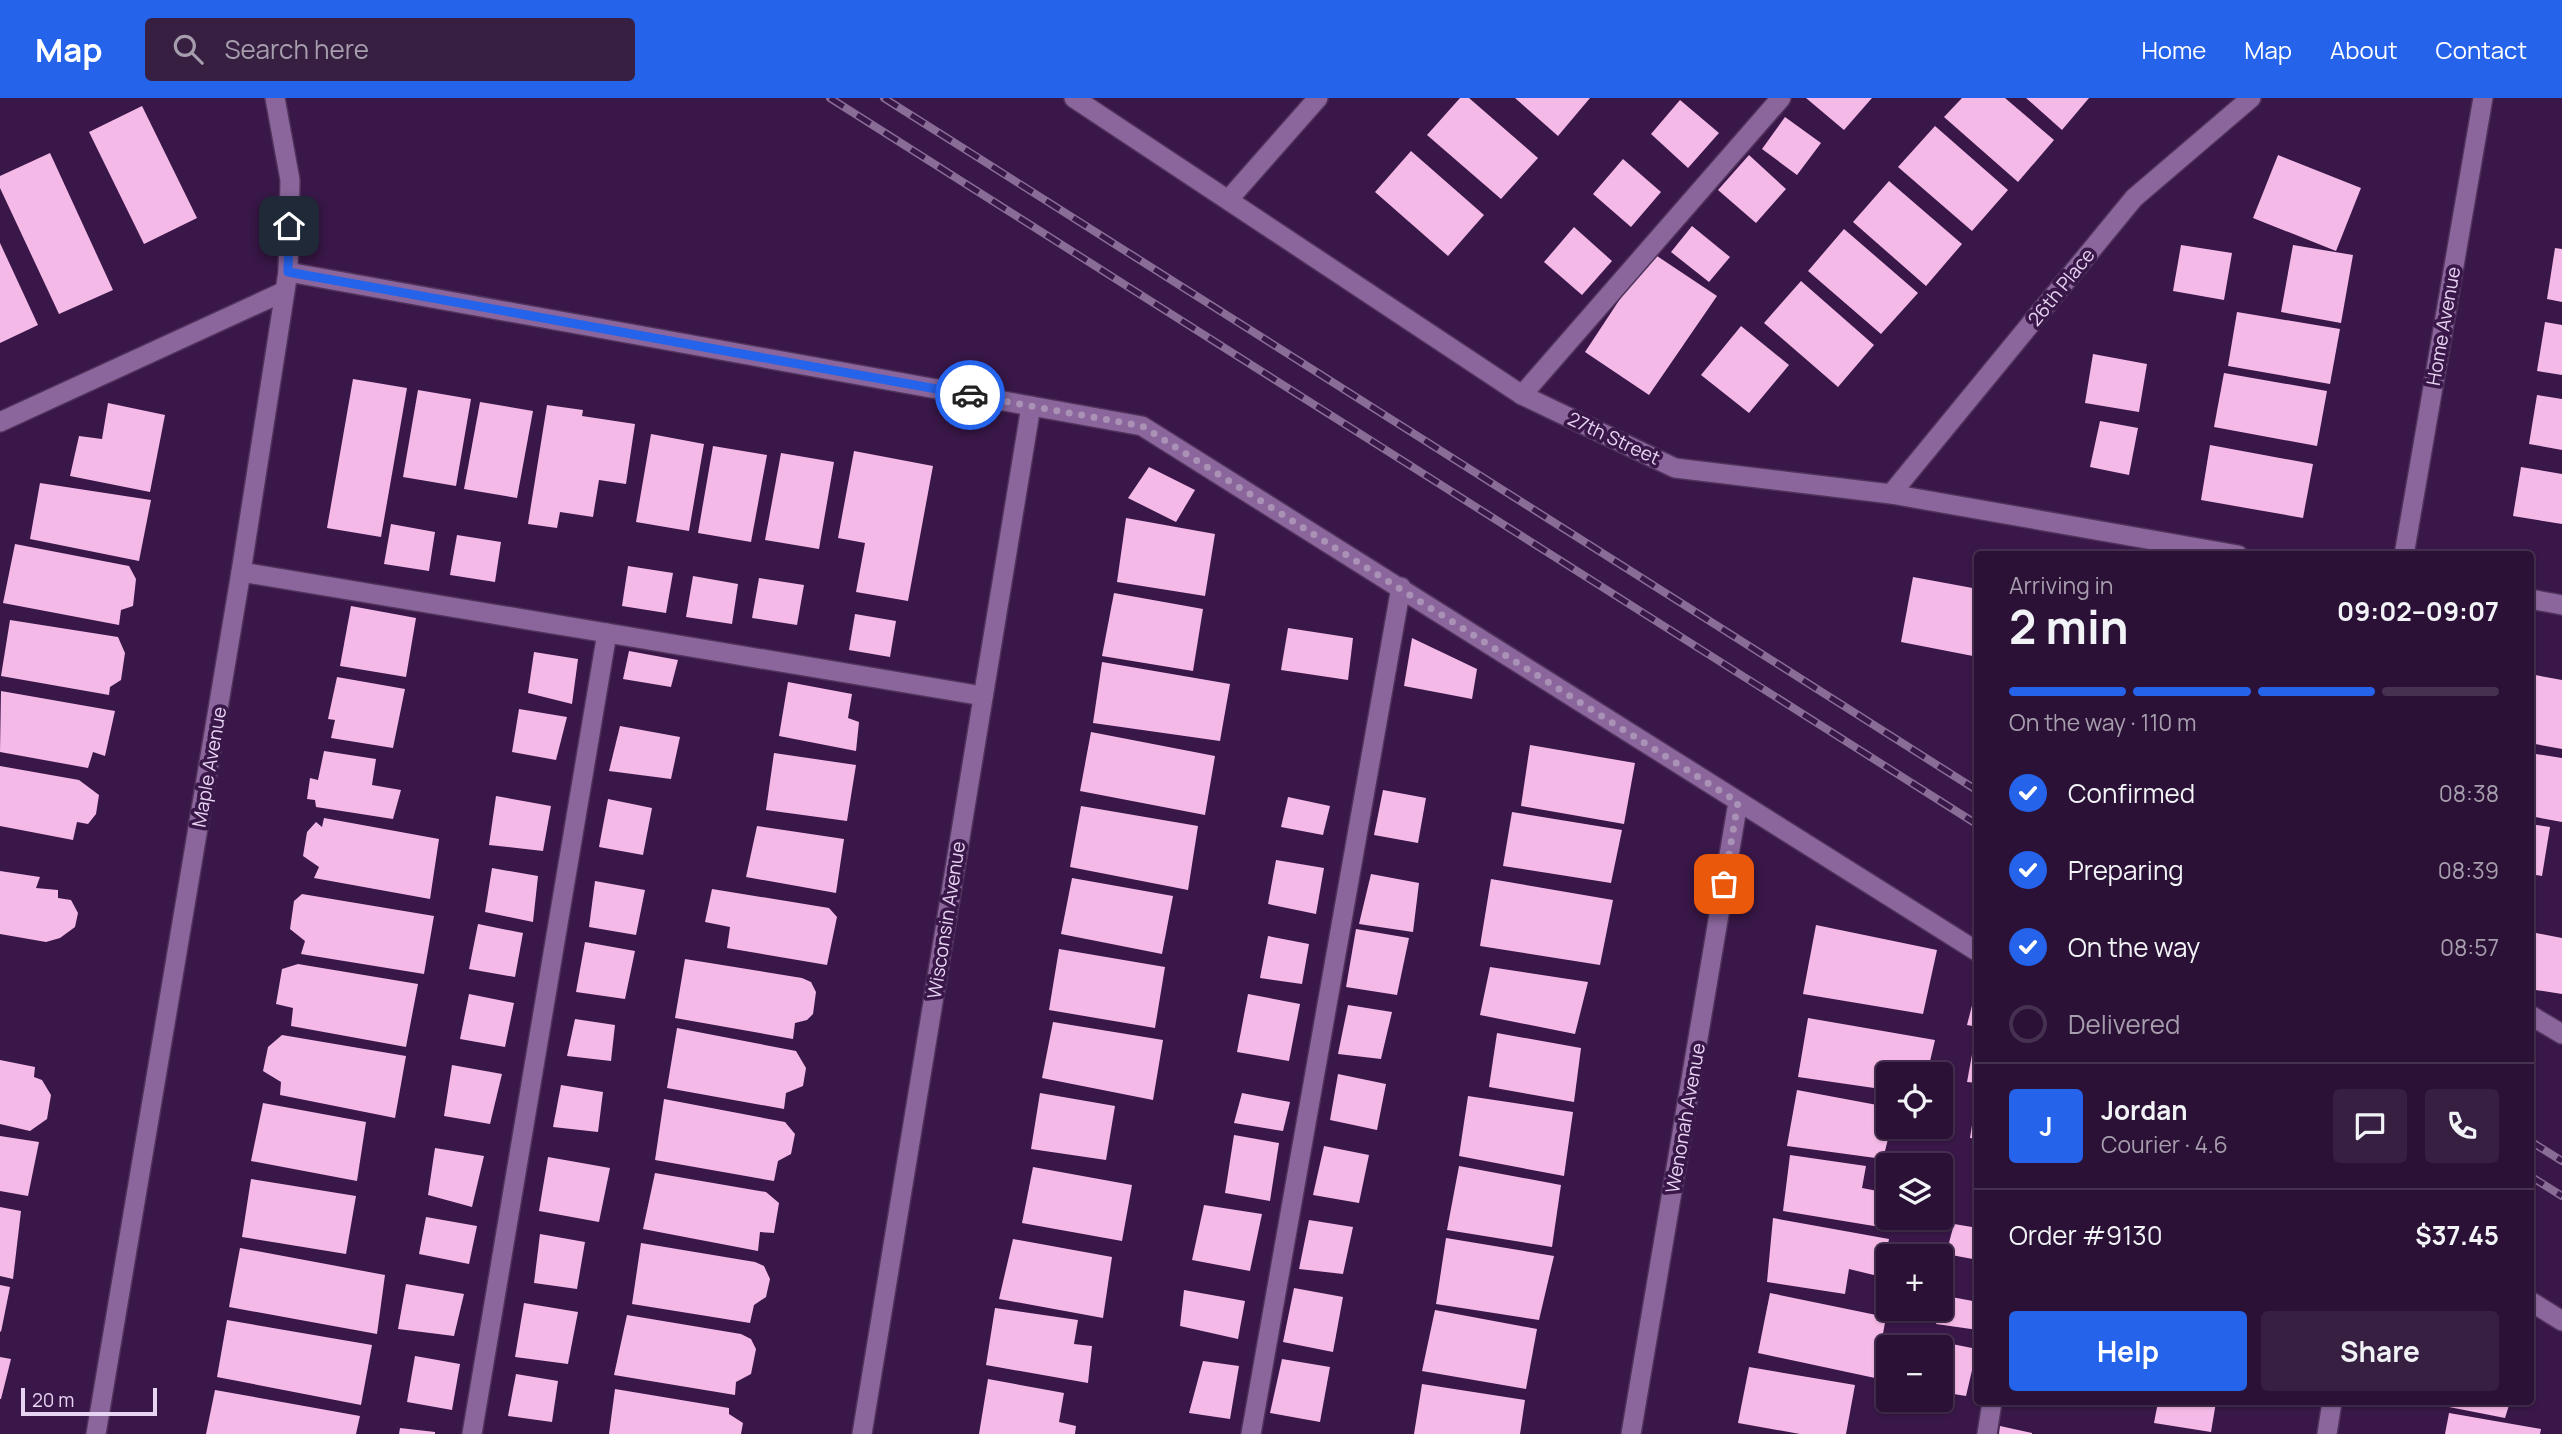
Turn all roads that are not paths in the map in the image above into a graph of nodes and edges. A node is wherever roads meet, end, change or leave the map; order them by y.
1 (275, 98) edge
2 (1074, 98) edge
3 (1318, 98) edge
4 (1781, 98) edge
5 (2251, 98) edge
6 (2483, 98) edge
7 (1229, 199) junction
8 (288, 272) junction
9 (283, 292) junction
10 (1522, 395) junction
11 (1031, 406) junction
12 (0, 422) edge
13 (1891, 494) junction
14 (2215, 551) edge
15 (2405, 551) edge
16 (241, 572) junction
17 (1401, 587) junction
18 (2534, 600) edge
19 (2562, 605) edge
20 (607, 633) junction
21 (983, 696) junction
22 (1738, 802) junction
23 (1974, 950) edge
24 (2534, 1017) edge
25 (2562, 1034) edge
26 (2534, 1304) edge
27 (2562, 1321) edge
28 (1992, 1405) edge
29 (2332, 1405) edge
30 (96, 1434) edge
31 (472, 1434) edge
32 (862, 1434) edge
33 (1251, 1434) edge
34 (1631, 1434) edge
35 (1987, 1434) edge
36 (2327, 1434) edge

1 - 8 street, Maple Avenue
2 - 7 street, 27th Street
3 - 7 street
4 - 10 street
5 - 13 street, 26th Place
6 - 15 street, Home Avenue
7 - 10 street, 27th Street
8 - 9 street, Maple Avenue
8 - 11 street
9 - 12 street
9 - 16 street, Maple Avenue
10 - 13 street, 27th Street
11 - 17 street
11 - 21 street, Wisconsin Avenue
13 - 14 street, 27th Street
16 - 20 street
16 - 30 street, Maple Avenue
17 - 22 street
17 - 33 street
18 - 19 street
20 - 21 street
20 - 31 street
21 - 32 street, Wisconsin Avenue
22 - 23 street
22 - 34 street, Wenonah Avenue
24 - 25 street
26 - 27 street
28 - 35 street
29 - 36 street

